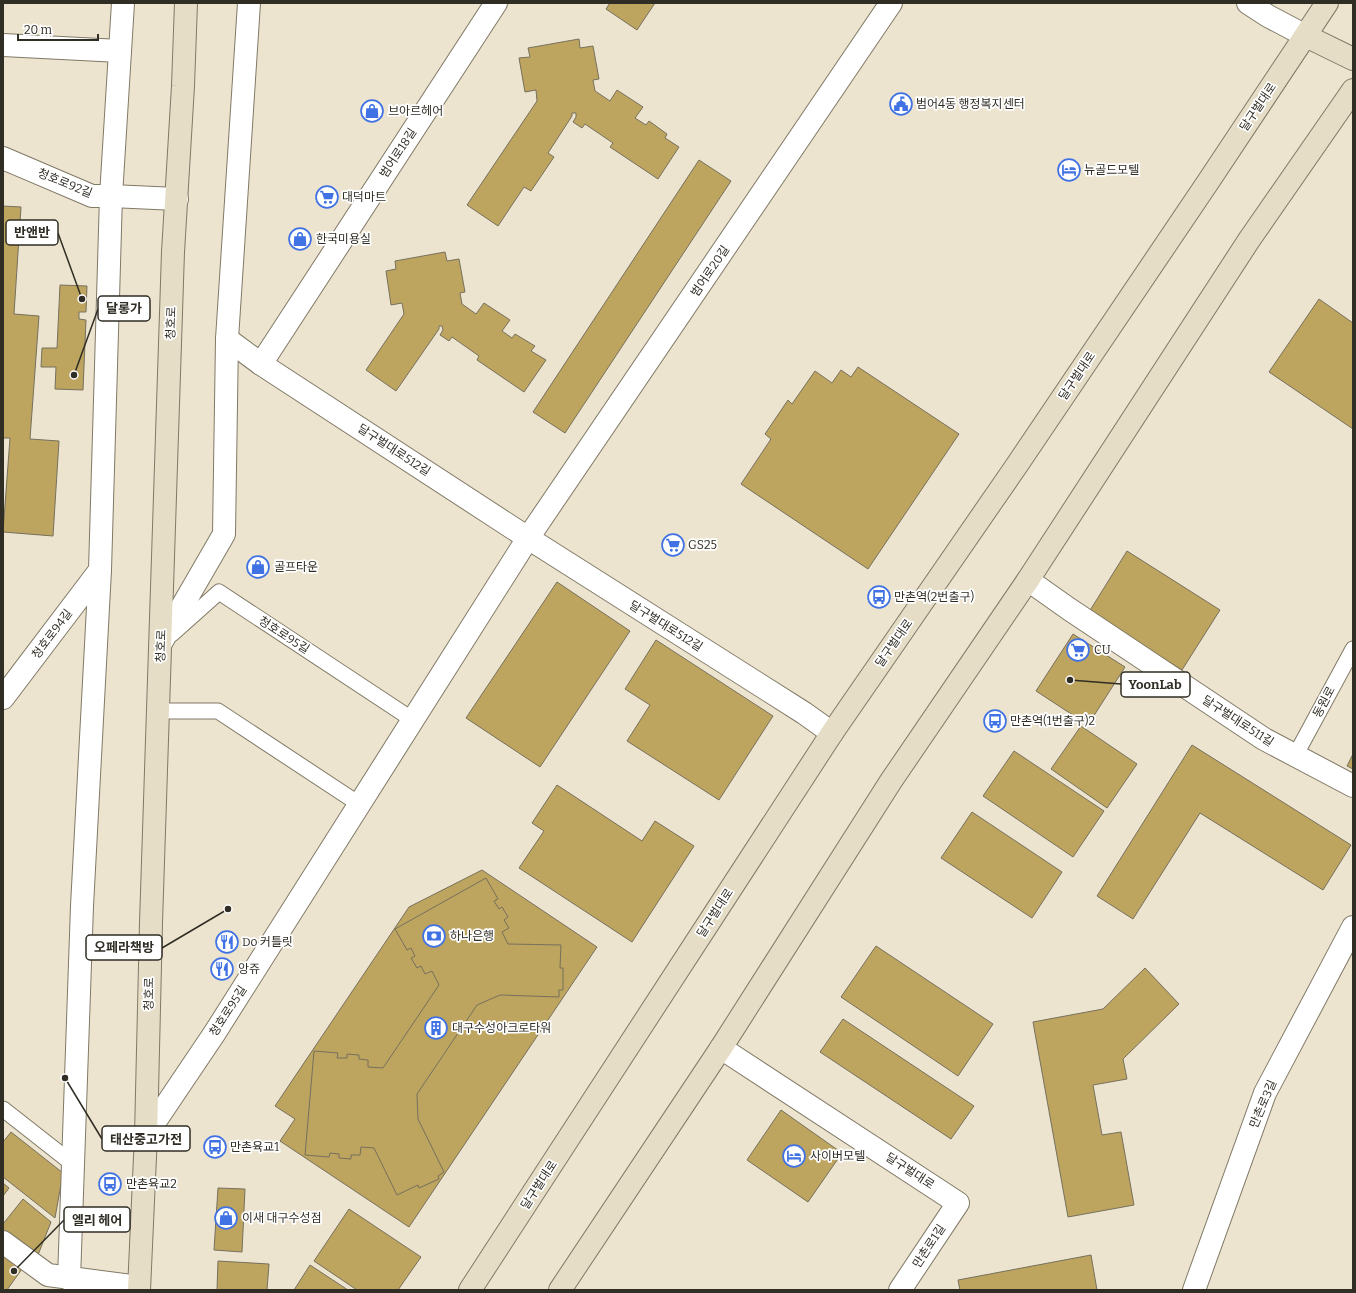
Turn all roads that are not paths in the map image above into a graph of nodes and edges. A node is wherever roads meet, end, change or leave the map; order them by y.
1 (123, 3) edge
2 (186, 3) edge
3 (249, 3) edge
4 (496, 3) edge
5 (891, 3) edge
6 (1248, 3) edge
7 (1327, 3) edge
8 (1306, 36) junction
9 (3, 45) edge
10 (120, 51) junction
11 (1353, 59) edge
12 (1353, 90) edge
13 (3, 158) edge
14 (111, 196) junction
15 (177, 199) junction
16 (227, 339) junction
17 (261, 364) junction
18 (528, 538) junction
19 (100, 570) junction
20 (1028, 580) junction
21 (161, 642) junction
22 (1353, 649) edge
23 (3, 698) edge
24 (159, 711) junction
25 (413, 720) junction
26 (832, 733) junction
27 (1296, 756) junction
28 (1353, 786) edge
29 (359, 804) junction
30 (1353, 927) edge
31 (721, 1048) junction
32 (3, 1109) edge
33 (146, 1135) junction
34 (73, 1164) junction
35 (958, 1203) joint
36 (3, 1242) edge
37 (51, 1281) edge
38 (139, 1289) edge
39 (470, 1290) edge
40 (560, 1290) edge
41 (900, 1290) edge
42 (1194, 1290) edge

1 - 10 street
2 - 15 main road, 청호로
3 - 16 street
4 - 17 street, 범어로18길
5 - 18 street, 범어로20길
6 - 8 street
7 - 8 main road, 달구벌대로
8 - 11 main road
8 - 26 main road, 달구벌대로
9 - 10 street
10 - 14 street
12 - 20 main road
13 - 14 street, 청호로92길
14 - 15 street, 청호로92길
14 - 19 street
15 - 21 main road, 청호로
16 - 17 street, 달구벌대로512길
16 - 21 street
17 - 18 street, 달구벌대로512길
18 - 25 street, 청호로95길
18 - 26 street, 달구벌대로512길
19 - 23 street, 청호로94길
19 - 34 street
20 - 27 street, 달구벌대로511길
20 - 31 main road
21 - 24 main road, 청호로
21 - 25 lane, 청호로95길
22 - 27 lane, 동원로
24 - 29 lane
24 - 33 main road, 청호로
25 - 29 street, 청호로95길
26 - 39 main road, 달구벌대로
27 - 28 street, 달구벌대로511길
29 - 33 street, 청호로95길
30 - 42 street, 만촌로3길
31 - 35 street, 달구벌대로
31 - 40 main road
32 - 34 lane
33 - 38 main road, 청호로
34 - 37 street
35 - 41 street, 만촌로1길
36 - 37 street
37 - 38 street

